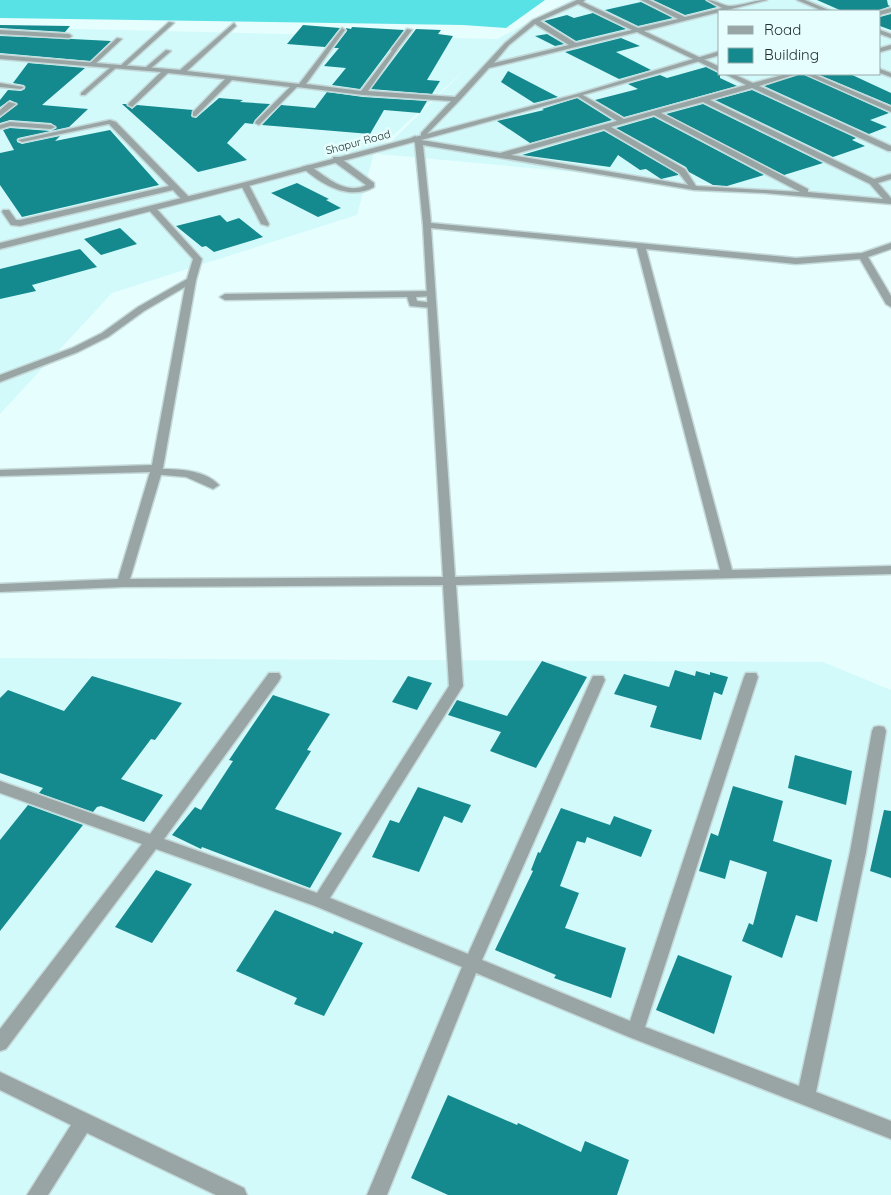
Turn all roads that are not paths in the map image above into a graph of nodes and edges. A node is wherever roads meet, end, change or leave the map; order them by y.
1 (644, 0) edge
2 (710, 0) edge
3 (764, 0) edge
4 (800, 0) edge
5 (580, 1) edge
6 (729, 8) junction
7 (721, 10) edge
8 (825, 10) edge
9 (718, 11) edge
10 (684, 19) junction
11 (535, 21) junction
12 (171, 23) dead end
13 (234, 25) dead end
14 (342, 30) dead end
15 (409, 30) dead end
16 (636, 31) junction
17 (0, 32) edge
18 (69, 36) dead end
19 (119, 39) dead end
20 (576, 46) junction
21 (168, 51) dead end
22 (718, 54) edge
23 (0, 57) edge
24 (696, 59) junction
25 (91, 65) junction
26 (114, 67) junction
27 (122, 67) junction
28 (484, 67) junction
29 (147, 69) junction
30 (718, 69) edge
31 (166, 71) junction
32 (182, 72) junction
33 (730, 75) edge
34 (790, 75) edge
35 (810, 75) edge
36 (231, 77) junction
37 (0, 85) edge
38 (752, 85) junction
39 (297, 86) junction
40 (22, 87) dead end
41 (363, 93) junction
42 (83, 94) dead end
43 (579, 95) junction
44 (458, 99) junction
45 (703, 99) junction
46 (12, 104) dead end
47 (132, 105) dead end
48 (891, 110) edge
49 (654, 113) junction
50 (0, 114) edge
51 (196, 114) dead end
52 (622, 121) junction
53 (259, 123) dead end
54 (604, 126) junction
55 (0, 127) edge
56 (51, 128) dead end
57 (419, 138) junction
58 (22, 140) dead end
59 (891, 149) edge
60 (503, 156) junction
61 (336, 159) junction
62 (306, 167) junction
63 (891, 176) edge
64 (874, 182) junction
65 (245, 185) junction
66 (174, 187) junction
67 (694, 188) junction
68 (813, 195) junction
69 (186, 199) junction
70 (890, 201) edge
71 (151, 208) junction
72 (6, 212) dead end
73 (264, 224) dead end
74 (427, 225) junction
75 (0, 246) edge
76 (641, 246) junction
77 (891, 246) edge
78 (863, 256) junction
79 (191, 280) junction
80 (225, 297) dead end
81 (432, 300) junction
82 (891, 304) edge
83 (0, 379) edge
84 (157, 470) junction
85 (0, 473) edge
86 (213, 486) dead end
87 (891, 570) edge
88 (728, 574) junction
89 (449, 581) junction
90 (123, 583) junction
91 (0, 588) edge
92 (274, 677) dead end
93 (751, 677) dead end
94 (598, 680) dead end
95 (879, 731) dead end
96 (0, 787) edge
97 (154, 840) junction
98 (320, 901) junction
99 (472, 963) junction
100 (635, 1031) junction
101 (0, 1043) edge
102 (0, 1081) edge
103 (806, 1097) junction
104 (84, 1121) junction
105 (891, 1130) edge
106 (37, 1195) edge
107 (237, 1195) edge
108 (377, 1195) edge

1 - 10 street
2 - 6 street
3 - 6 street
4 - 8 street
5 - 11 street
5 - 16 street
6 - 7 street
9 - 10 street
10 - 16 street
11 - 20 street
11 - 28 street
12 - 27 street
13 - 32 street
14 - 39 street
15 - 41 street
16 - 20 street
16 - 24 street
17 - 18 street
19 - 25 street
20 - 28 street
21 - 29 street
22 - 24 street, Shapur Road
23 - 25 street
24 - 30 street
24 - 43 street, Shapur Road
25 - 26 street
26 - 27 street
26 - 42 street
27 - 29 street
28 - 44 street
29 - 31 street
31 - 32 street
31 - 47 street
32 - 36 street
33 - 38 street
34 - 38 street
35 - 48 street
36 - 39 street
36 - 51 street
37 - 40 street
38 - 45 street
38 - 59 street
39 - 41 street
39 - 53 street
41 - 44 street
43 - 52 street
43 - 57 street, Shapur Road
44 - 57 street
45 - 49 street
45 - 64 street
46 - 50 street
49 - 52 street
49 - 68 street
52 - 54 street
54 - 60 street
54 - 67 street
55 - 56 street
57 - 60 street
57 - 61 street, Shapur Road
57 - 74 street
58 - 66 street
60 - 67 street
61 - 62 street, Shapur Road
61 - 62 street
62 - 65 street, Shapur Road
63 - 64 street
64 - 70 street
65 - 69 street, Shapur Road
65 - 73 street
66 - 69 street
66 - 72 street
67 - 68 street
68 - 70 street
69 - 71 street, Shapur Road
71 - 75 street, Shapur Road
71 - 79 street
74 - 76 street
74 - 81 street
76 - 78 street
76 - 88 street
77 - 78 street
78 - 82 street
79 - 83 street
79 - 84 street
80 - 81 street
81 - 89 street
84 - 85 street
84 - 86 street
84 - 90 street
87 - 88 street
88 - 89 street
89 - 90 street
89 - 98 street
90 - 91 street
92 - 97 street
93 - 100 street
94 - 99 street
95 - 103 street
96 - 97 street
97 - 98 street
97 - 101 street
98 - 99 street
99 - 100 street
99 - 108 street
100 - 103 street
102 - 104 street
103 - 105 street
104 - 106 street
104 - 107 street

